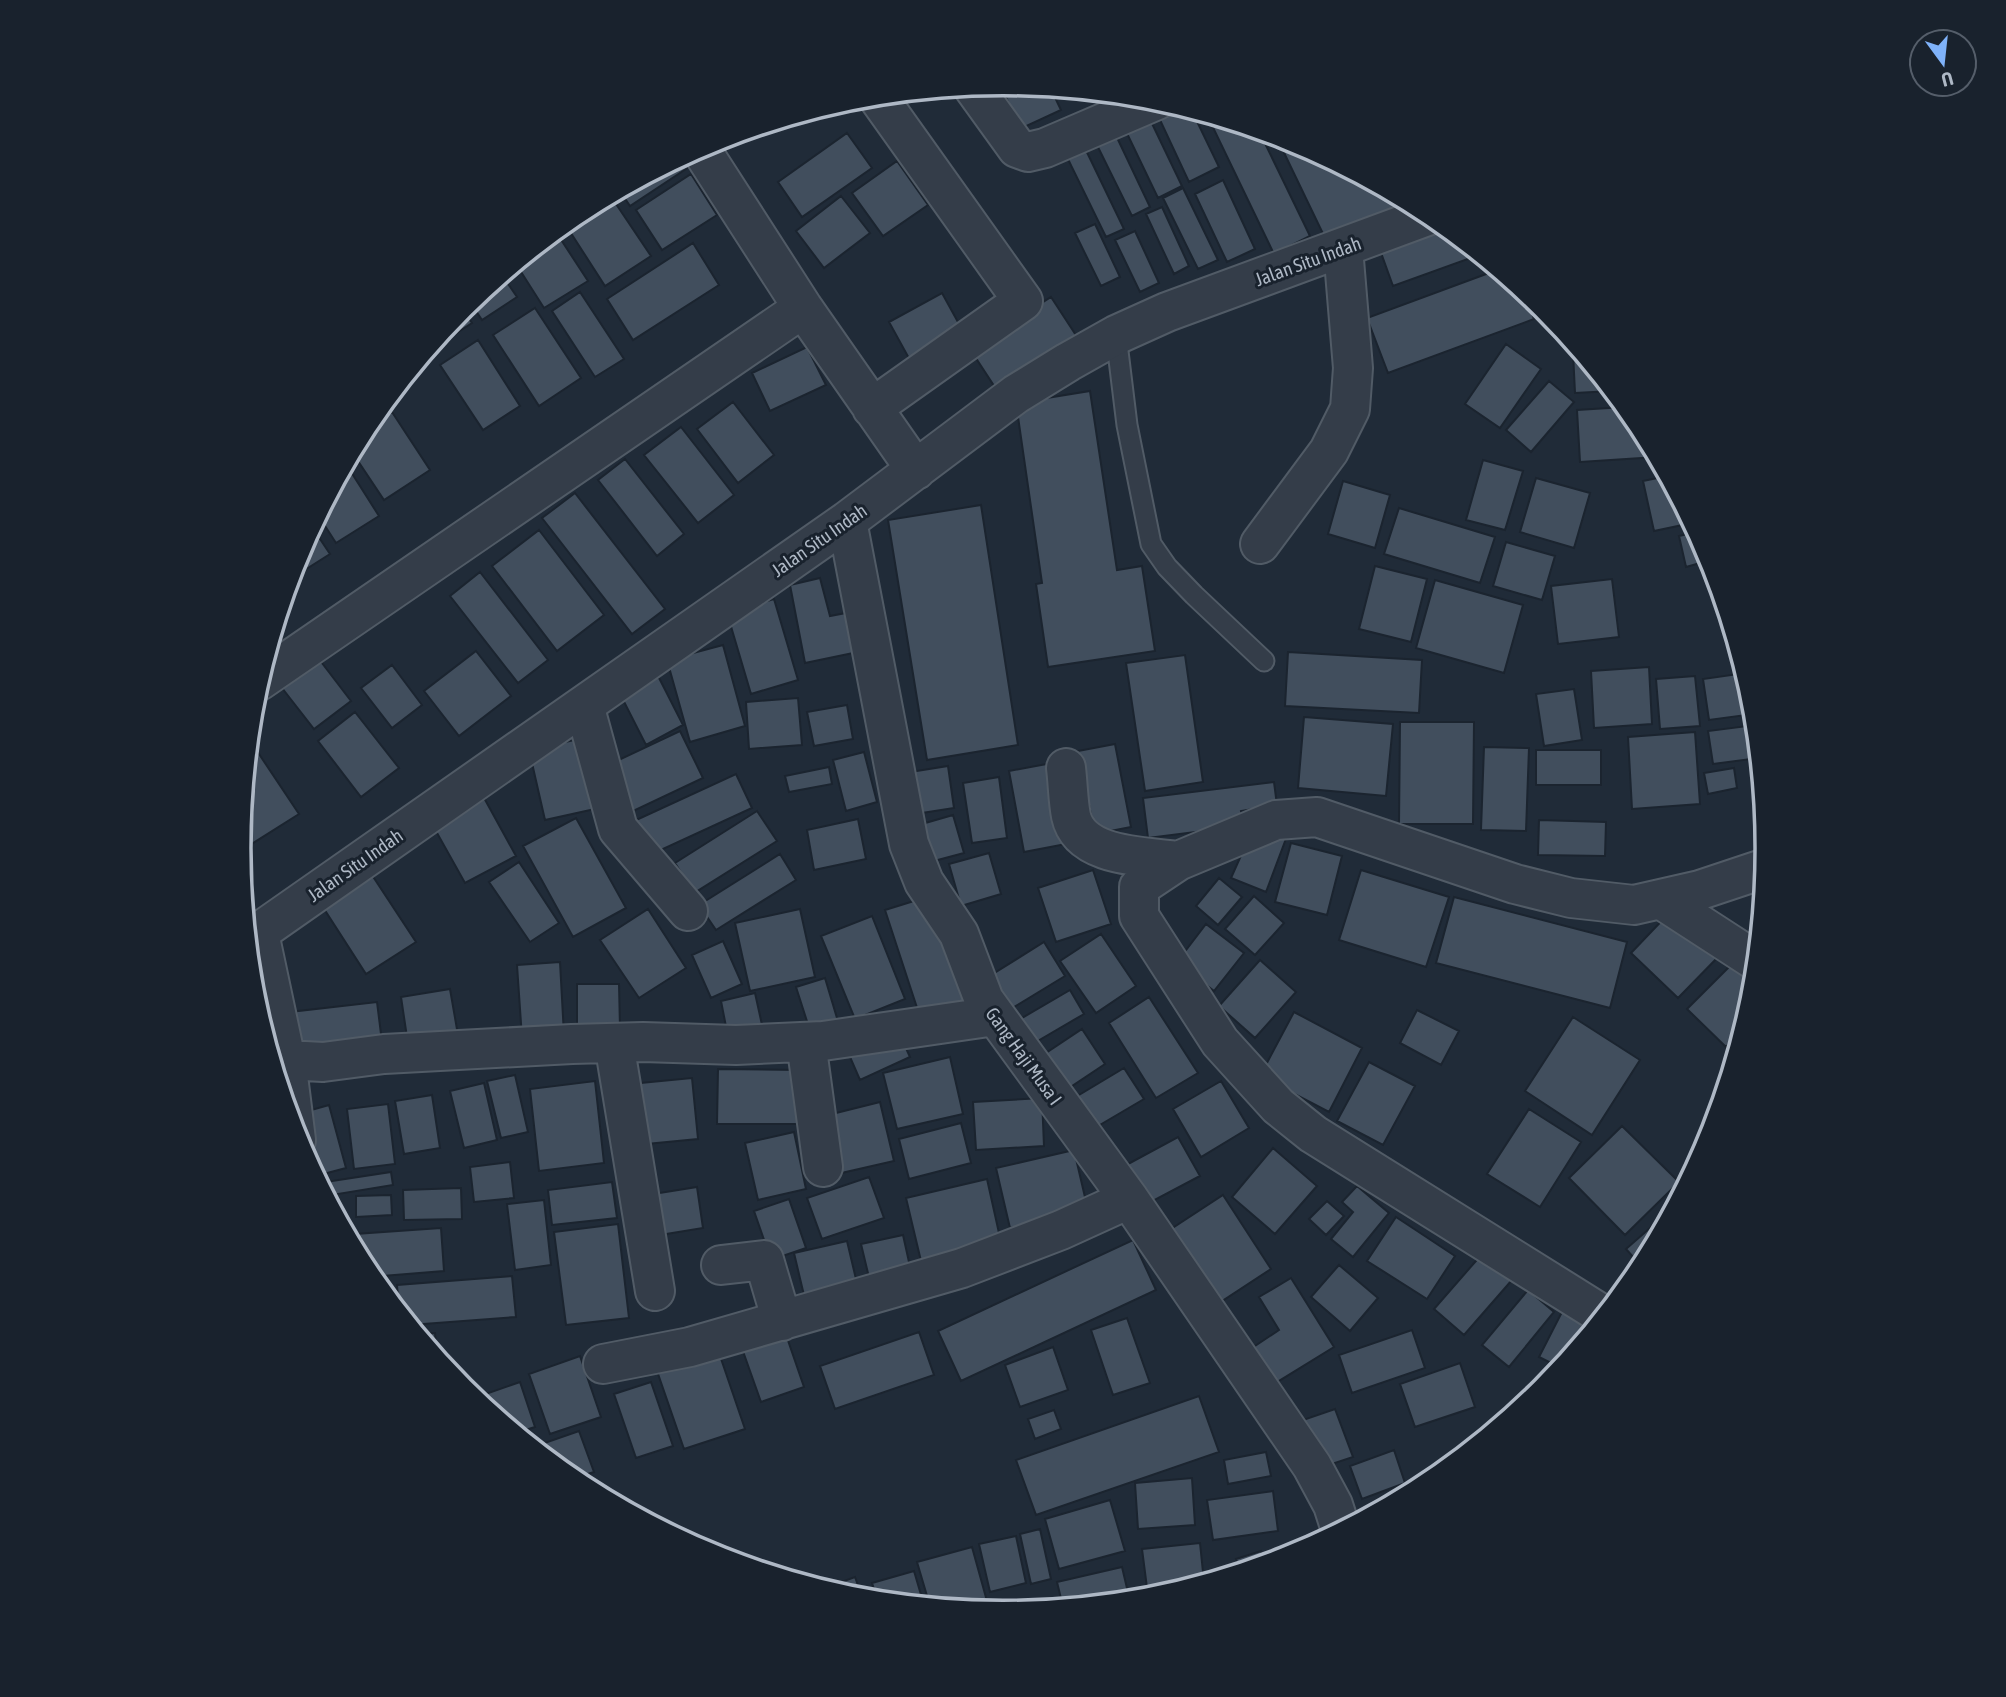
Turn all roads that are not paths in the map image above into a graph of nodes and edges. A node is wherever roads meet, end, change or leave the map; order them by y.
1 (979, 97) edge
2 (884, 106) edge
3 (1137, 109) edge
4 (706, 158) edge
5 (1416, 220) edge
6 (1343, 248) junction
7 (803, 308) junction
8 (1116, 335) junction
9 (872, 408) junction
10 (916, 470) junction
11 (847, 521) junction
12 (1260, 544) dead end
13 (1264, 661) dead end
14 (272, 672) edge
15 (584, 705) junction
16 (1066, 768) dead end
17 (1178, 861) junction
18 (1755, 872) edge
19 (1662, 900) junction
20 (688, 911) dead end
21 (256, 935) edge
22 (1748, 956) edge
23 (259, 960) edge
24 (995, 1016) junction
25 (806, 1042) junction
26 (614, 1043) junction
27 (286, 1060) junction
28 (289, 1084) edge
29 (822, 1167) dead end
30 (1129, 1199) junction
31 (721, 1265) dead end
32 (655, 1292) dead end
33 (1595, 1310) dead end
34 (782, 1321) junction
35 (603, 1364) dead end
36 (1338, 1522) edge

1 - 3 street
2 - 9 street
4 - 7 street
5 - 6 street, Jalan Situ Indah
6 - 8 street, Jalan Situ Indah
6 - 12 street
7 - 9 street
7 - 14 street
8 - 10 street, Jalan Situ Indah
8 - 13 lane
9 - 10 street
10 - 11 street, Jalan Situ Indah
11 - 15 street, Jalan Situ Indah
11 - 24 street, Gang Haji Musa I
15 - 20 street
15 - 21 street, Jalan Situ Indah
16 - 17 street
17 - 19 street
17 - 33 street
18 - 19 street
19 - 22 street
23 - 27 street
24 - 25 street
24 - 30 street, Gang Haji Musa I
25 - 26 street
25 - 29 street
26 - 27 street
26 - 32 street
27 - 28 street
30 - 34 street
30 - 36 street, Gang Haji Musa I
31 - 34 street
34 - 35 street

